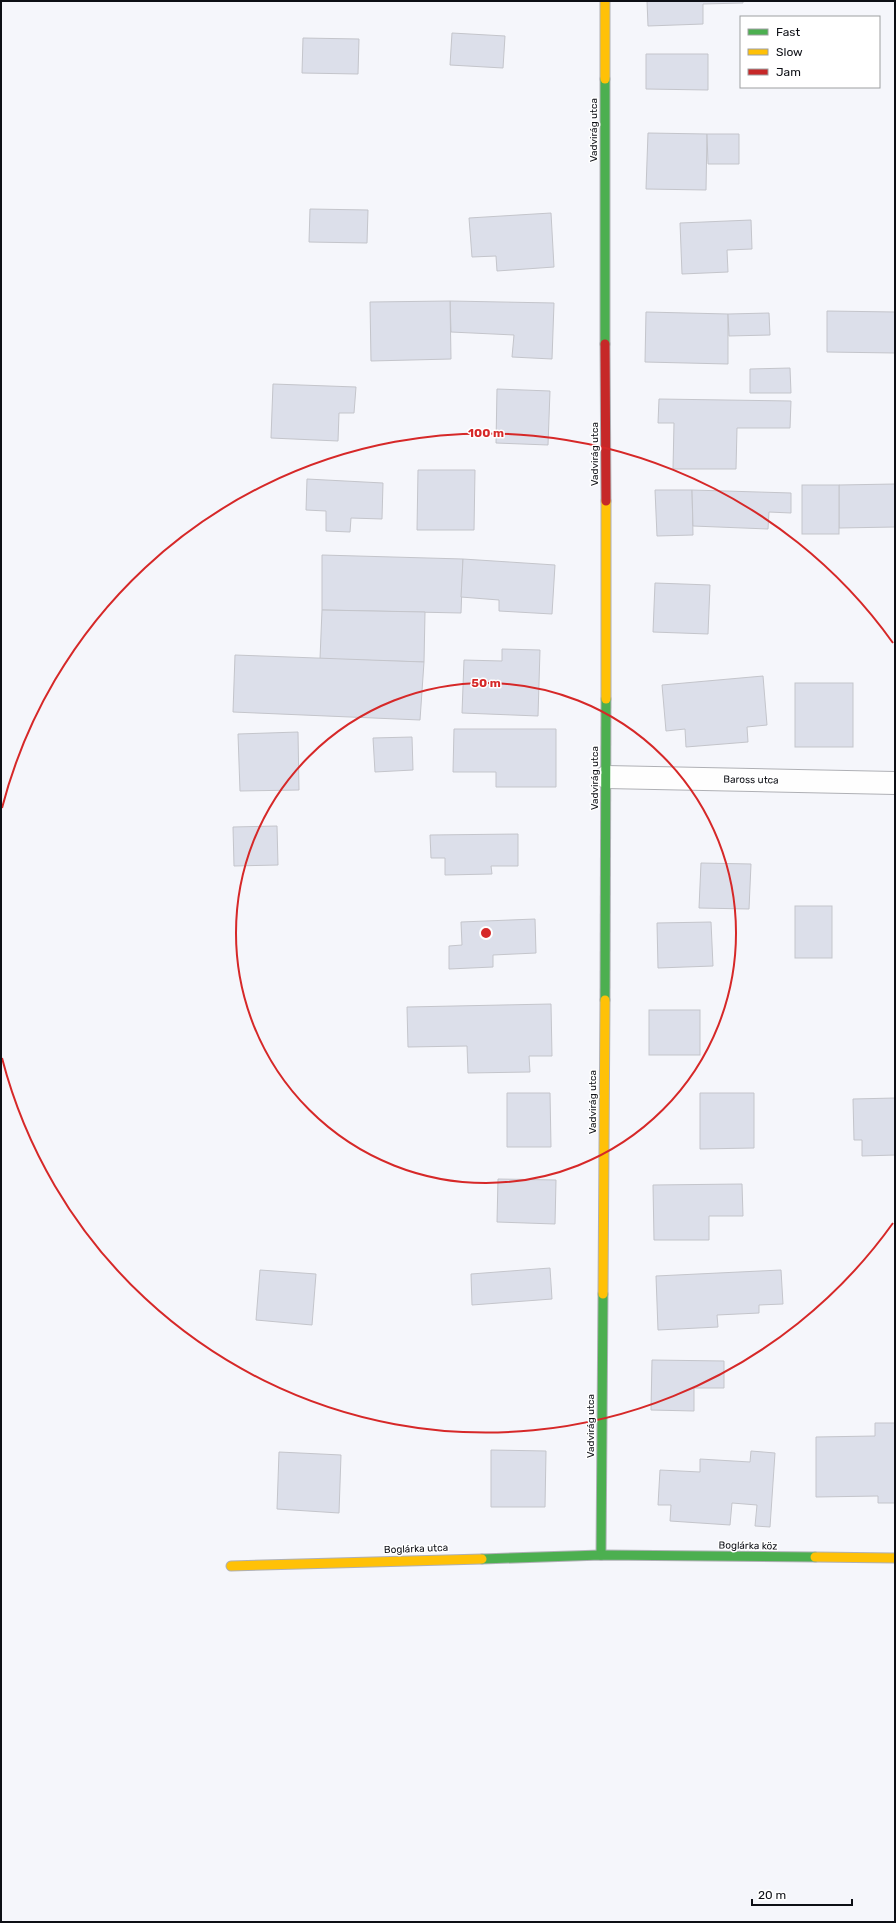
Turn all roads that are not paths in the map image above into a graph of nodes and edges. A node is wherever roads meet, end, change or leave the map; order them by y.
1 (605, 1) edge
2 (606, 777) junction
3 (895, 783) edge
4 (601, 1555) junction
5 (895, 1558) edge
6 (231, 1566) dead end

1 - 2 street, Vadvirág utca
2 - 3 street, Baross utca
2 - 4 street, Vadvirág utca
4 - 5 street, Boglárka köz
4 - 6 street, Boglárka utca

